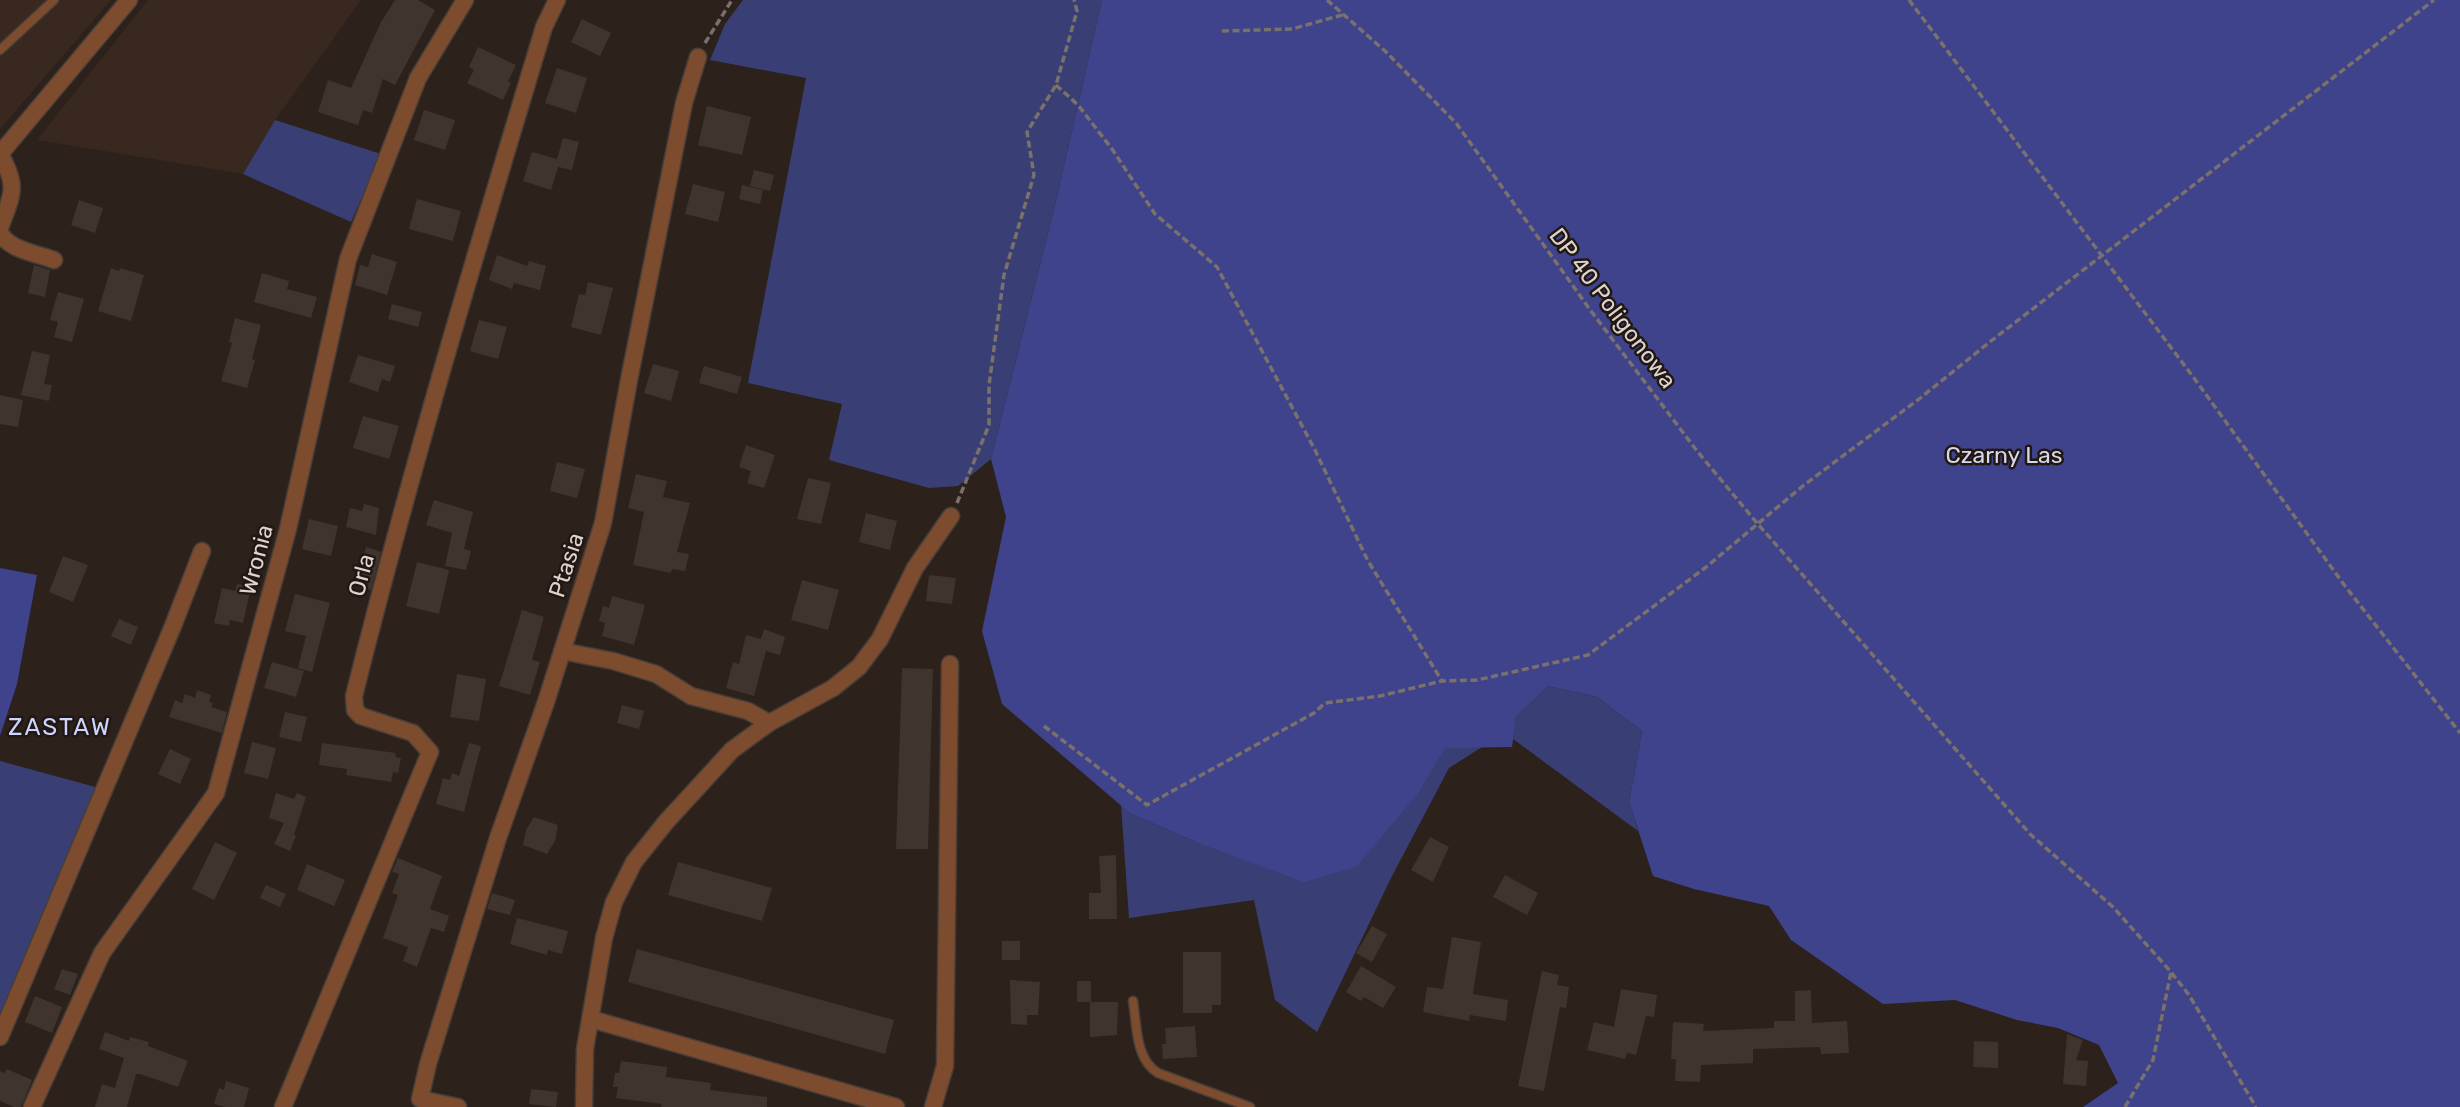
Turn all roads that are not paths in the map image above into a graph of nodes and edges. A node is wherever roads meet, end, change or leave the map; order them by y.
1 (54, 0) edge
2 (129, 0) edge
3 (465, 0) edge
4 (557, 0) edge
5 (0, 50) edge
6 (698, 57) road end
7 (0, 154) edge
8 (1, 234) edge
9 (54, 260) dead end
10 (951, 516) road end
11 (202, 551) dead end
12 (562, 651) junction
13 (950, 664) dead end
14 (769, 723) junction
15 (1133, 1001) dead end
16 (591, 1019) junction
17 (0, 1037) edge
18 (33, 1107) edge
19 (283, 1107) edge
20 (458, 1107) edge
21 (584, 1107) edge
22 (896, 1107) edge
23 (933, 1107) edge
24 (1250, 1107) edge

1 - 5 lane
2 - 7 street
3 - 18 street, Wronia
4 - 19 street, Orla
6 - 12 street, Ptasia
7 - 8 street
8 - 9 street
10 - 14 street
11 - 17 street
12 - 14 street
12 - 20 street, Ptasia
13 - 23 street
14 - 16 street
15 - 24 lane
16 - 21 street
16 - 22 street

